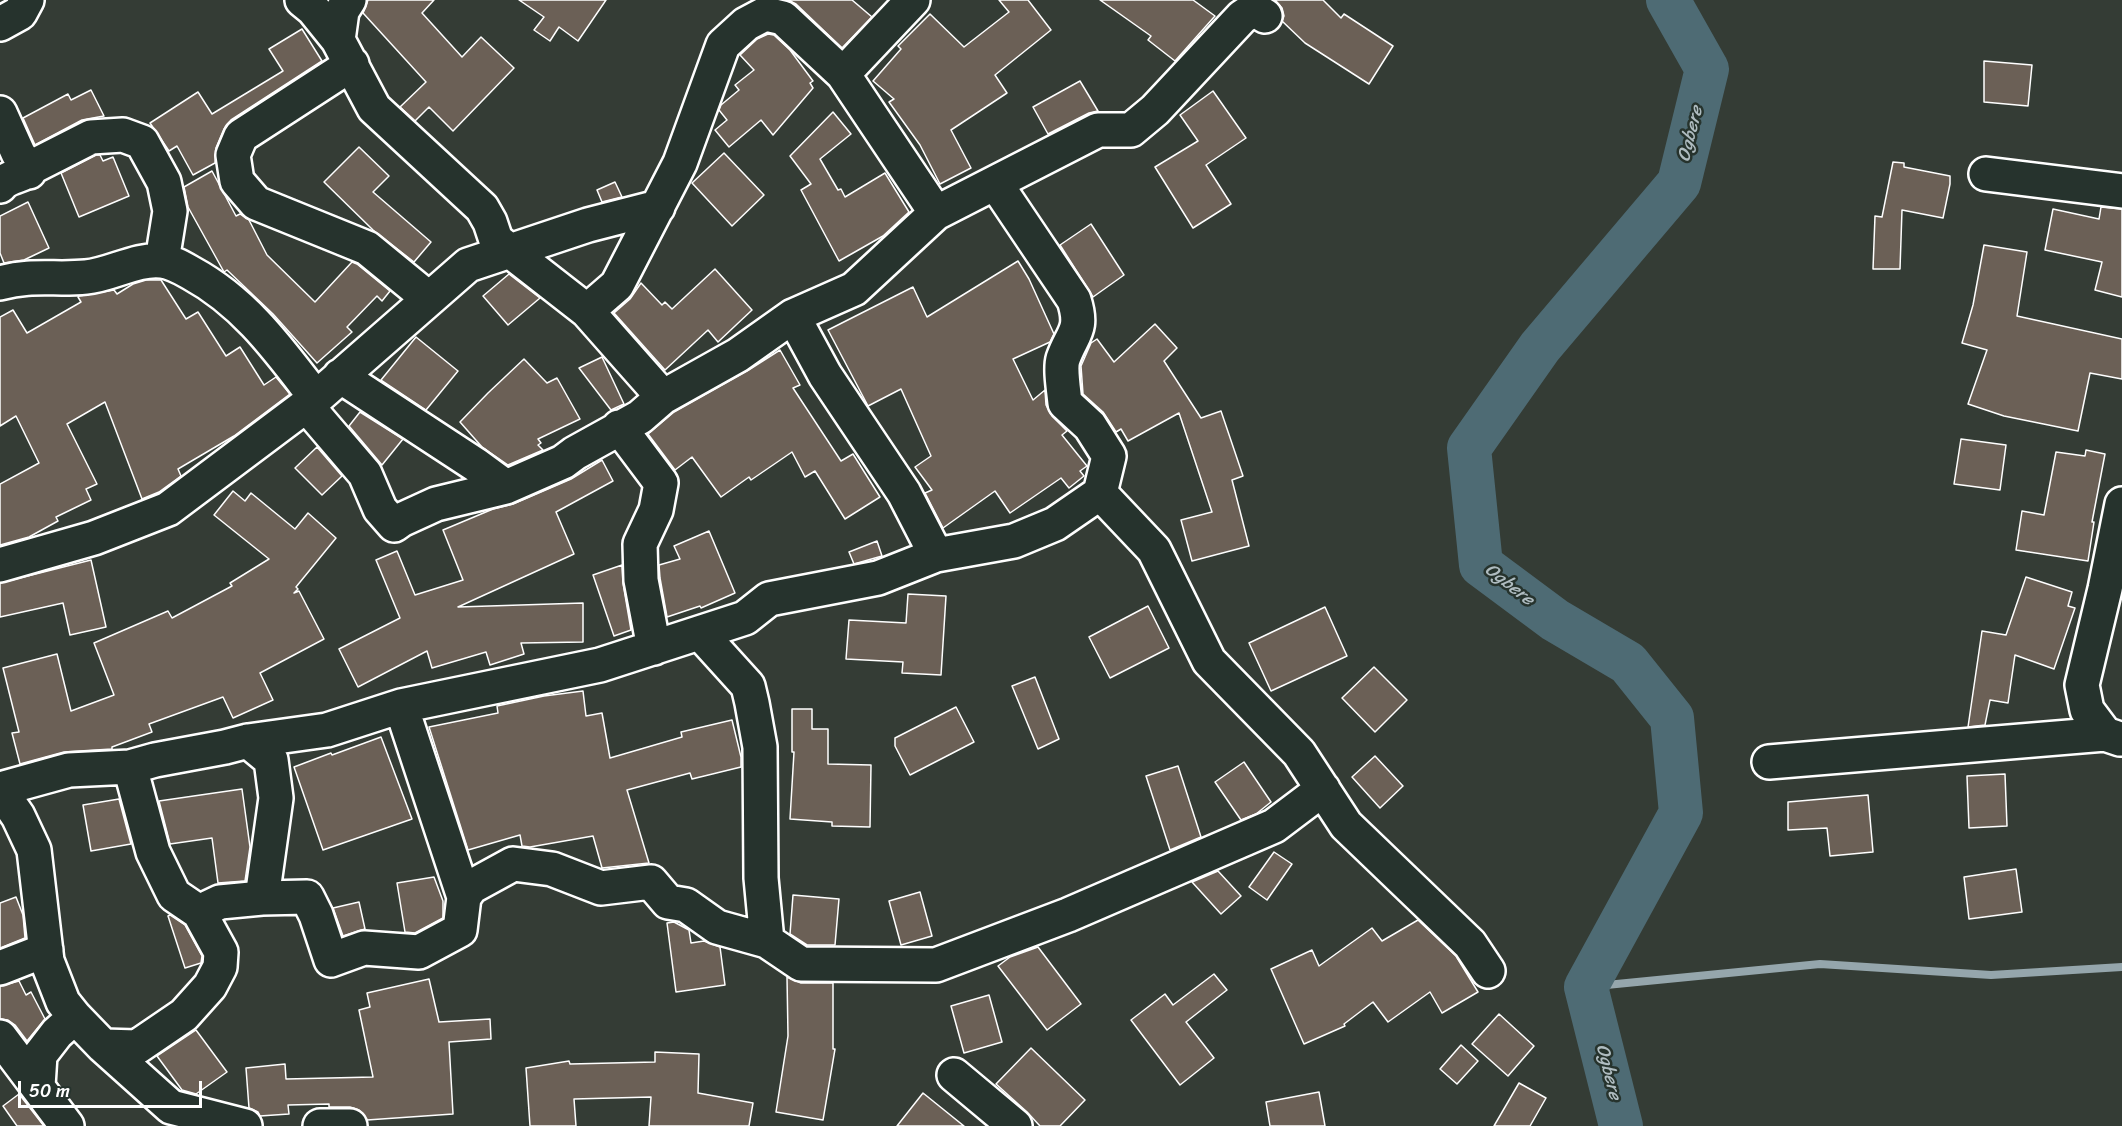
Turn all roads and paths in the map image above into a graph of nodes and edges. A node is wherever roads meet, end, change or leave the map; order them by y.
1 (27, 0) edge
2 (302, 0) edge
3 (349, 0) edge
4 (913, 0) edge
5 (1265, 16) dead end
6 (0, 24) edge
7 (345, 52) junction
8 (843, 74) junction
9 (0, 113) edge
10 (16, 162) edge
11 (1986, 174) dead end
12 (996, 184) junction
13 (0, 186) edge
14 (2122, 191) edge
15 (657, 207) junction
16 (936, 213) junction
17 (508, 250) junction
18 (162, 261) junction
19 (0, 283) edge
20 (428, 298) junction
21 (587, 310) junction
22 (793, 316) junction
23 (340, 376) junction
24 (663, 397) junction
25 (311, 402) junction
26 (619, 427) junction
27 (506, 487) junction
28 (1100, 493) junction
29 (2122, 504) edge
30 (936, 555) junction
31 (0, 565) edge
32 (2114, 593) edge
33 (700, 633) junction
34 (654, 648) junction
35 (401, 706) junction
36 (2114, 736) edge
37 (248, 741) junction
38 (1769, 762) dead end
39 (130, 767) junction
40 (1323, 789) junction
41 (0, 790) edge
42 (464, 897) junction
43 (262, 898) junction
44 (199, 912) junction
45 (767, 941) junction
46 (46, 950) junction
47 (0, 968) edge
48 (1488, 971) dead end
49 (75, 1017) junction
50 (0, 1037) edge
51 (103, 1046) junction
52 (954, 1075) dead end
53 (38, 1086) junction
54 (171, 1117) edge
55 (1008, 1124) edge
56 (67, 1126) edge
57 (244, 1126) edge
58 (320, 1126) edge
59 (350, 1126) edge

1 - 6 street
2 - 7 street
3 - 7 street
4 - 8 street
5 - 12 street
7 - 17 street
7 - 20 street
8 - 15 street
8 - 16 street
9 - 10 street
10 - 13 street
10 - 18 street
11 - 14 street
12 - 16 street
12 - 28 street
15 - 17 street
15 - 21 street
16 - 22 street
17 - 20 street
17 - 21 street
18 - 19 street
18 - 25 street
20 - 23 street
21 - 24 street
22 - 24 street
22 - 30 street
23 - 25 street
23 - 27 street
24 - 26 street
25 - 27 street
25 - 31 street
26 - 27 street
26 - 34 street
28 - 30 street
28 - 40 street
29 - 32 street
30 - 33 street
32 - 36 street
33 - 34 street
33 - 45 street
34 - 35 street
35 - 37 street
35 - 42 street
36 - 38 street
37 - 39 street
37 - 43 street
39 - 41 street
39 - 44 street
40 - 45 street
40 - 48 street
41 - 46 street
42 - 43 street
42 - 45 street
43 - 44 street
44 - 51 street
46 - 47 street
46 - 49 street
49 - 51 street
49 - 53 street
50 - 53 street
51 - 54 street
52 - 55 street
53 - 56 street
54 - 57 street
58 - 59 street

